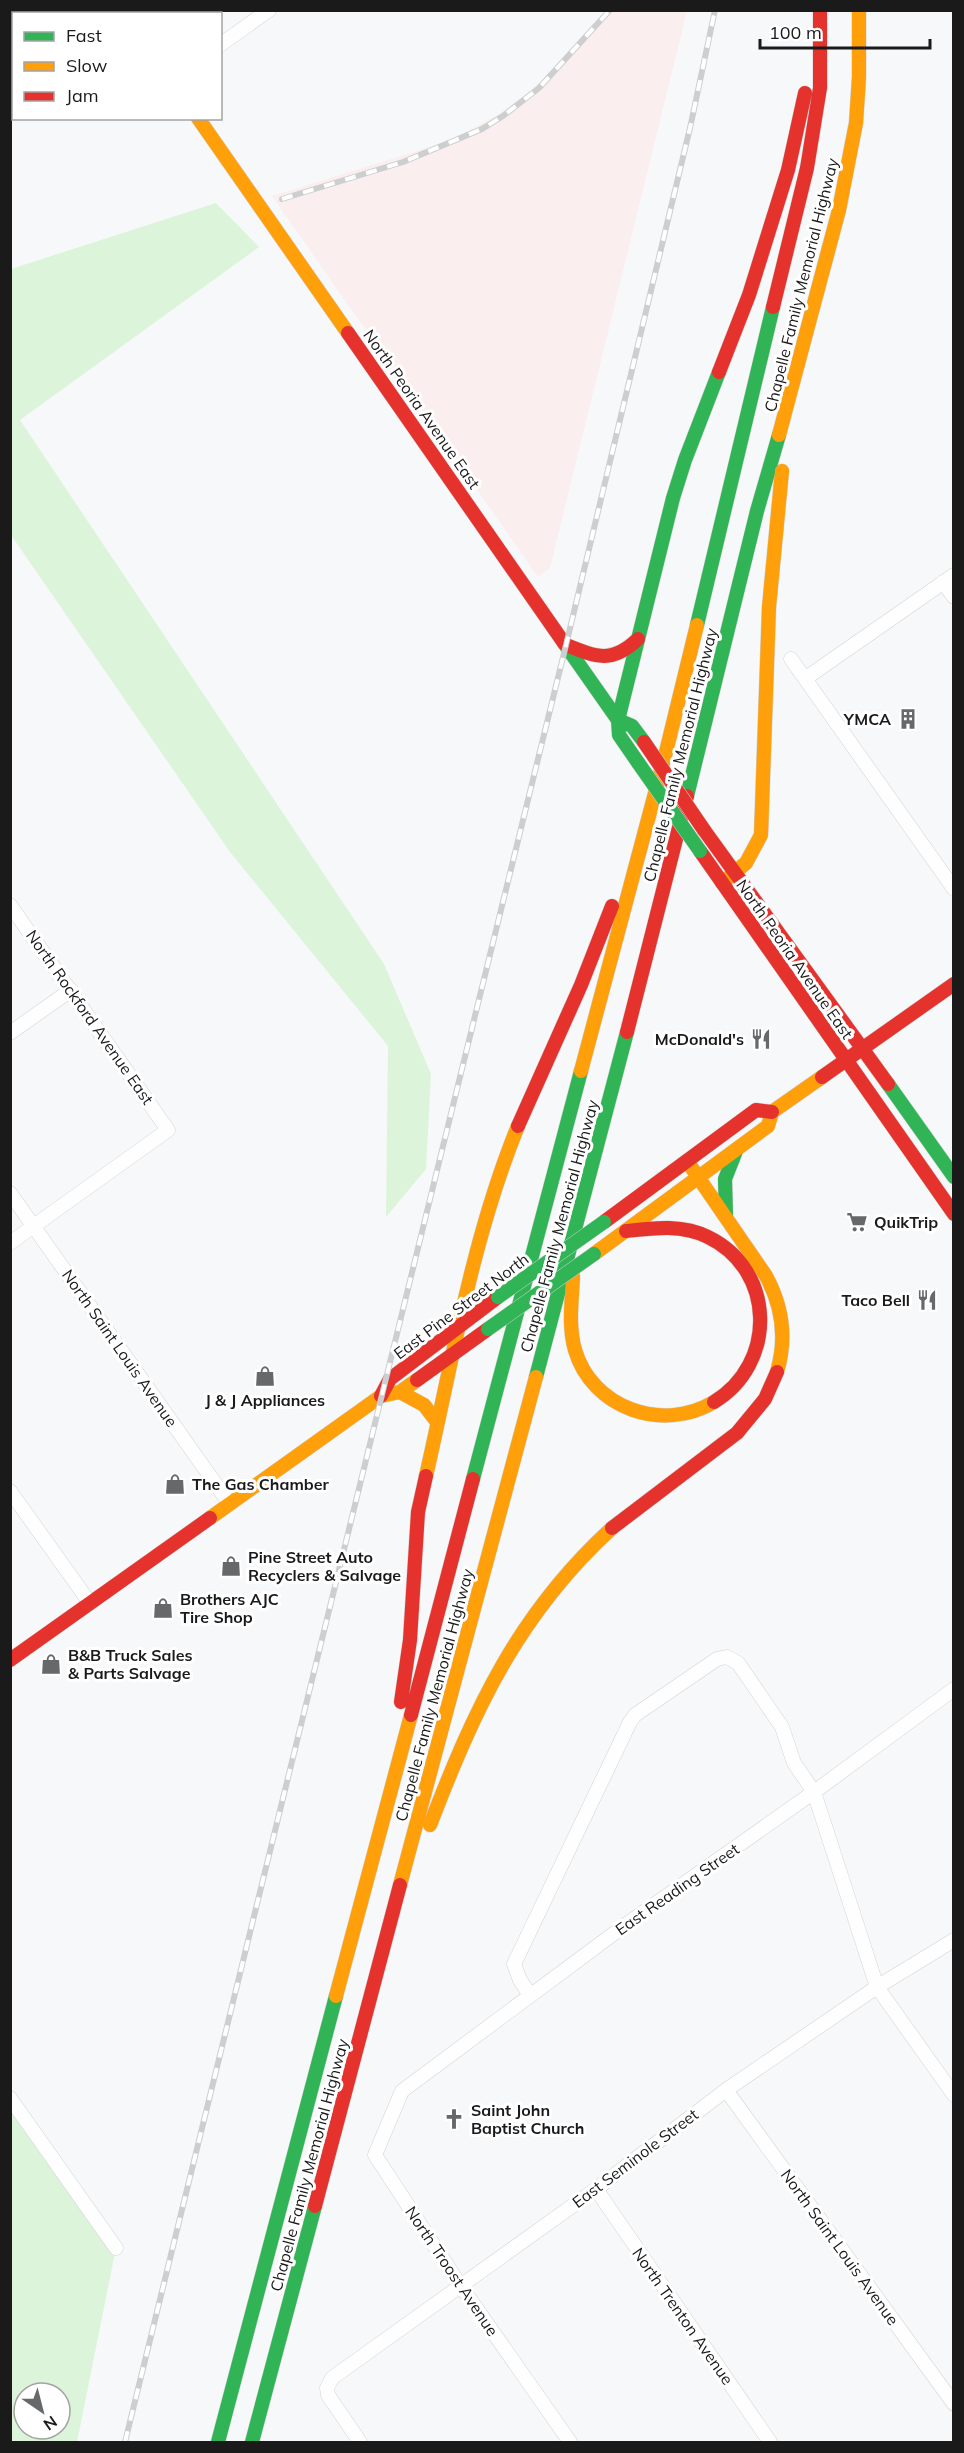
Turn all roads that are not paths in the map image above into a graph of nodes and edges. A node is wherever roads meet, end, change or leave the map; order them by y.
1 (269, 10) edge
2 (820, 10) edge
3 (859, 10) edge
4 (222, 44) edge
5 (199, 120) edge
6 (795, 382) junction
7 (948, 578) edge
8 (954, 597) edge
9 (638, 639) junction
10 (566, 645) junction
11 (792, 659) dead end
12 (806, 678) junction
13 (618, 720) junction
14 (653, 800) junction
15 (736, 873) junction
16 (722, 883) junction
17 (954, 890) edge
18 (10, 905) edge
19 (954, 984) edge
20 (71, 990) junction
21 (10, 1033) edge
22 (862, 1047) junction
23 (845, 1059) junction
24 (772, 1112) junction
25 (736, 1151) junction
26 (687, 1161) junction
27 (954, 1177) edge
28 (699, 1178) junction
29 (10, 1193) edge
30 (954, 1214) edge
31 (726, 1216) junction
32 (577, 1219) junction
33 (34, 1226) junction
34 (626, 1231) junction
35 (10, 1243) edge
36 (458, 1326) junction
37 (454, 1354) junction
38 (400, 1392) junction
39 (381, 1396) junction
40 (437, 1422) junction
41 (10, 1491) edge
42 (229, 1503) junction
43 (90, 1603) junction
44 (10, 1660) edge
45 (954, 1689) edge
46 (814, 1792) junction
47 (383, 1823) junction
48 (954, 1940) edge
49 (385, 1944) junction
50 (877, 1987) junction
51 (530, 1995) junction
52 (726, 2090) junction
53 (402, 2091) joint
54 (954, 2095) edge
55 (10, 2098) edge
56 (596, 2189) junction
57 (116, 2248) dead end
58 (459, 2285) junction
59 (954, 2404) edge
60 (218, 2442) edge
61 (252, 2442) edge
62 (360, 2442) edge
63 (570, 2442) edge
64 (770, 2442) edge

1 - 4 street
2 - 9 main road
2 - 14 main road, Chapelle Family Memorial Highway
3 - 6 main road, Chapelle Family Memorial Highway
5 - 10 main road, North Peoria Avenue East
6 - 15 main road
6 - 32 main road, Chapelle Family Memorial Highway
7 - 8 street
7 - 12 street
9 - 10 main road
9 - 13 main road
10 - 13 main road, North Peoria Avenue East
11 - 12 street
12 - 17 street
13 - 15 main road, North Peoria Avenue East, bridge
13 - 16 main road, North Peoria Avenue East, bridge
14 - 36 main road
14 - 47 main road, Chapelle Family Memorial Highway
15 - 16 main road
15 - 22 main road, North Peoria Avenue East
16 - 23 main road, North Peoria Avenue East
18 - 20 street, North Rockford Avenue East
19 - 22 main road, East Pine Street North
20 - 21 street
20 - 33 street, North Rockford Avenue East
22 - 23 main road, East Pine Street North
22 - 27 main road, North Peoria Avenue East
23 - 24 main road, East Pine Street North
23 - 30 main road, North Peoria Avenue East
24 - 25 main road, East Pine Street North
24 - 26 main road, East Pine Street North
25 - 28 main road, East Pine Street North
25 - 31 main road
26 - 28 main road
26 - 36 main road, East Pine Street North, bridge
28 - 31 main road
28 - 34 main road, East Pine Street North
29 - 33 street, North Saint Louis Avenue
31 - 49 main road
32 - 34 main road
32 - 49 main road, Chapelle Family Memorial Highway
33 - 35 street
33 - 42 street, North Saint Louis Avenue
34 - 37 main road, East Pine Street North, bridge
36 - 37 main road
36 - 39 main road, East Pine Street North
37 - 38 main road, East Pine Street North
37 - 40 main road
38 - 39 main road, East Pine Street North
38 - 40 main road
39 - 42 main road, East Pine Street North
40 - 47 main road
41 - 43 street
42 - 43 main road, East Pine Street North
43 - 44 main road, East Pine Street North
45 - 46 street, East Reading Street
46 - 50 street
46 - 51 street, East Reading Street
46 - 51 street
47 - 60 main road, Chapelle Family Memorial Highway
48 - 50 street, East Seminole Street
49 - 61 main road, Chapelle Family Memorial Highway
50 - 52 street, East Seminole Street
50 - 54 street
51 - 53 street, East Reading Street
52 - 56 street, East Seminole Street
52 - 59 street, North Saint Louis Avenue
53 - 58 street, North Troost Avenue
55 - 57 street
56 - 58 street, East Seminole Street
56 - 64 street, North Trenton Avenue
58 - 62 street, East Seminole Street
58 - 63 street, North Troost Avenue

